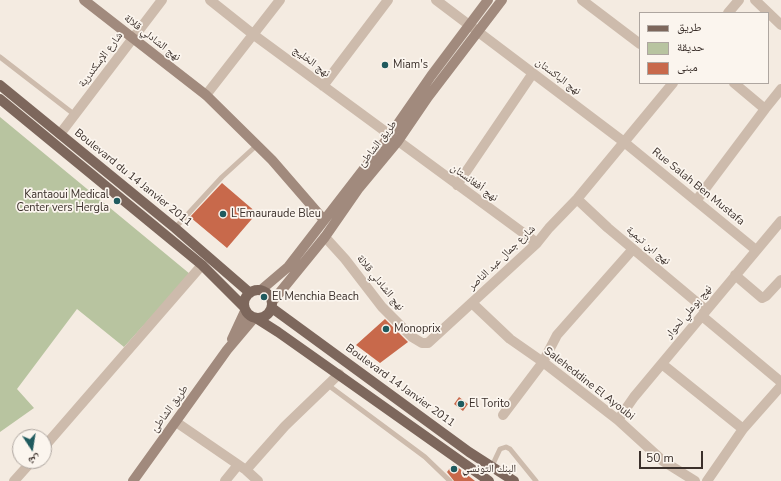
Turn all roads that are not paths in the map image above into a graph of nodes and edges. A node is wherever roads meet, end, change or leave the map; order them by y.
1 (84, 0) edge
2 (162, 0) edge
3 (210, 0) edge
4 (280, 0) edge
5 (388, 0) edge
6 (436, 0) edge
7 (488, 0) edge
8 (502, 0) edge
9 (582, 0) edge
10 (739, 0) edge
11 (755, 0) edge
12 (729, 12) edge
13 (767, 12) edge
14 (769, 13) edge
15 (469, 25) junction
16 (781, 25) edge
17 (478, 31) junction
18 (254, 35) junction
19 (133, 38) junction
20 (639, 43) edge
21 (0, 57) edge
22 (533, 73) junction
23 (672, 84) edge
24 (735, 84) edge
25 (0, 85) edge
26 (323, 86) junction
27 (781, 89) edge
28 (206, 95) junction
29 (0, 99) edge
30 (765, 109) junction
31 (75, 115) junction
32 (60, 134) junction
33 (394, 138) junction
34 (624, 142) junction
35 (257, 145) junction
36 (457, 185) junction
37 (576, 199) junction
38 (696, 201) junction
39 (324, 220) junction
40 (779, 226) edge
41 (175, 228) junction
42 (325, 237) junction
43 (537, 244) junction
44 (633, 249) junction
45 (756, 250) junction
46 (202, 265) junction
47 (735, 275) junction
48 (781, 280) edge
49 (261, 290) junction
50 (250, 292) junction
51 (472, 303) junction
52 (272, 305) junction
53 (244, 309) junction
54 (704, 313) junction
55 (255, 318) junction
56 (419, 342) joint
57 (227, 350) junction
58 (543, 362) junction
59 (662, 364) junction
60 (339, 374) junction
61 (781, 382) edge
62 (328, 385) junction
63 (781, 386) edge
64 (503, 415) dead end
65 (618, 420) junction
66 (176, 422) junction
67 (743, 429) junction
68 (52, 438) edge
69 (492, 466) junction
70 (242, 468) junction
71 (25, 469) edge
72 (14, 481) edge
73 (133, 481) edge
74 (225, 481) edge
75 (258, 481) edge
76 (450, 481) edge
77 (489, 481) edge
78 (514, 481) edge
79 (536, 481) edge
80 (695, 481) edge
81 (707, 481) edge

1 - 19 street, نهج الشادلي قلالة
2 - 19 street, شارع الإسكندرية
3 - 18 street, نهج الخليج
4 - 18 street
5 - 26 street
6 - 15 street, نهج الباكستان
7 - 15 street, طريق الشاطئ
8 - 17 street, طريق الشاطئ
9 - 20 street
10 - 12 street
11 - 13 street
14 - 16 street
15 - 17 street, نهج الباكستان
15 - 33 street, طريق الشاطئ
17 - 22 street, نهج الباكستان
17 - 33 street, طريق الشاطئ
18 - 26 street, نهج الخليج
18 - 28 street
19 - 28 street, نهج الشادلي قلالة
19 - 31 street, شارع الإسكندرية
21 - 31 lane
22 - 34 street, نهج الباكستان
22 - 36 street
23 - 34 street, شارع جمال عبد الناصر
24 - 30 street
25 - 32 main road, Boulevard du 14 Janvier 2011
26 - 33 street, نهج الخليج
27 - 30 street
28 - 35 street, نهج الشادلي قلالة
29 - 46 main road, Boulevard du 14 Janvier 2011
30 - 38 street
31 - 32 street, شارع الإسكندرية
32 - 41 main road, Boulevard du 14 Janvier 2011
33 - 36 street, نهج أفغانستان
33 - 39 street, طريق الشاطئ
33 - 42 street, طريق الشاطئ
34 - 37 street, شارع جمال عبد الناصر
34 - 38 street, Rue Salah Ben Mustafa
35 - 39 street, نهج الشادلي قلالة
35 - 41 lane
36 - 43 street, نهج أفغانستان
37 - 43 street, شارع جمال عبد الناصر
37 - 44 street, نهج ابن تيمية
38 - 45 street, Rue Salah Ben Mustafa
39 - 49 street, طريق الشاطئ
40 - 45 street, نهج بوعلي لحوار
41 - 50 main road, Boulevard du 14 Janvier 2011
42 - 52 street, طريق الشاطئ
42 - 56 street, نهج الشادلي قلالة
43 - 51 street, شارع جمال عبد الناصر
44 - 54 street, نهج ابن تيمية
44 - 58 street
45 - 47 street, نهج بوعلي لحوار
46 - 53 main road, Boulevard du 14 Janvier 2011
46 - 68 street
47 - 48 street
47 - 54 street, نهج بوعلي لحوار
49 - 50 main road
49 - 52 main road
50 - 53 main road
51 - 56 street, شارع جمال عبد الناصر
51 - 58 street, Saleheddine El Ayoubi
52 - 55 main road
52 - 69 main road, Boulevard 14 Janvier 2011
53 - 55 main road
53 - 57 street, طريق الشاطئ
54 - 59 street, نهج بوعلي لحوار
54 - 61 street, نهج ابن تيمية
55 - 57 street, طريق الشاطئ
55 - 60 main road
57 - 66 street, طريق الشاطئ
58 - 64 street
58 - 65 street, Saleheddine El Ayoubi
59 - 65 street, نهج بوعلي لحوار
59 - 67 street
60 - 62 street
60 - 77 main road
62 - 70 street
62 - 76 lane
63 - 67 street
65 - 80 street, Saleheddine El Ayoubi
66 - 70 street
66 - 73 street, طريق الشاطئ
67 - 81 street
69 - 78 main road, Boulevard 14 Janvier 2011
69 - 79 lane
70 - 74 street
70 - 75 street
71 - 72 street

